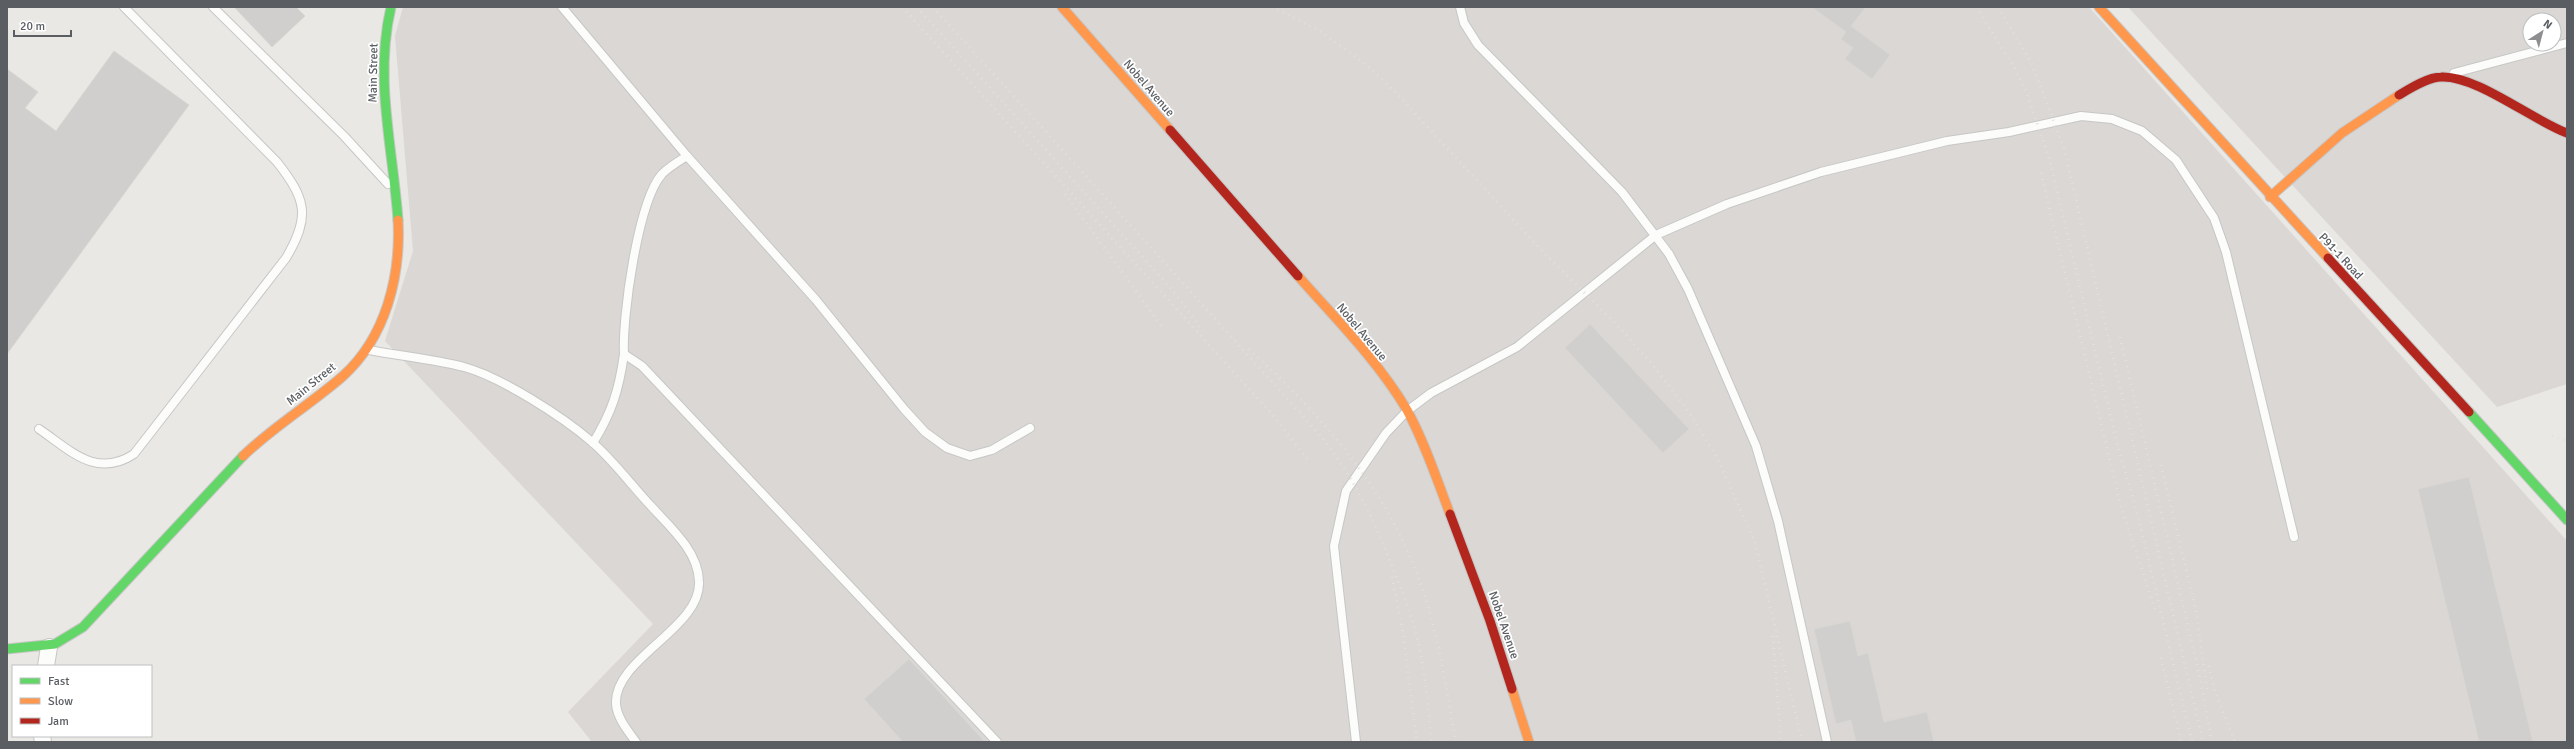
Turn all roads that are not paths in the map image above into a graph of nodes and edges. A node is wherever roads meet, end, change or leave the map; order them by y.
1 (124, 7) edge
2 (213, 7) edge
3 (391, 7) edge
4 (562, 7) edge
5 (1062, 7) edge
6 (1460, 7) edge
7 (2099, 7) edge
8 (2567, 43) edge
9 (2442, 76) junction
10 (2567, 133) edge
11 (687, 156) junction
12 (394, 190) junction
13 (2270, 197) junction
14 (1656, 235) junction
15 (366, 350) junction
16 (624, 354) junction
17 (1407, 411) junction
18 (1030, 428) dead end
19 (39, 429) dead end
20 (593, 443) junction
21 (2567, 520) edge
22 (2294, 537) dead end
23 (49, 647) junction
24 (7, 649) edge
25 (46, 665) edge
26 (636, 742) edge
27 (997, 742) edge
28 (1356, 742) edge
29 (1529, 742) edge
30 (1827, 742) edge

1 - 19 lane
2 - 12 lane
3 - 12 street, Main Street
4 - 11 lane
5 - 17 street, Nobel Avenue
6 - 14 lane
7 - 13 street, P91-1 Road
8 - 9 lane
9 - 10 street
9 - 13 street
11 - 16 lane
11 - 18 lane
12 - 15 street, Main Street
13 - 21 street, P91-1 Road
14 - 17 lane
14 - 22 lane
14 - 30 lane
15 - 20 lane
15 - 23 street, Main Street
16 - 20 lane
16 - 27 lane
17 - 28 lane
17 - 29 street, Nobel Avenue
20 - 26 lane
23 - 24 street, Main Street
23 - 25 street

